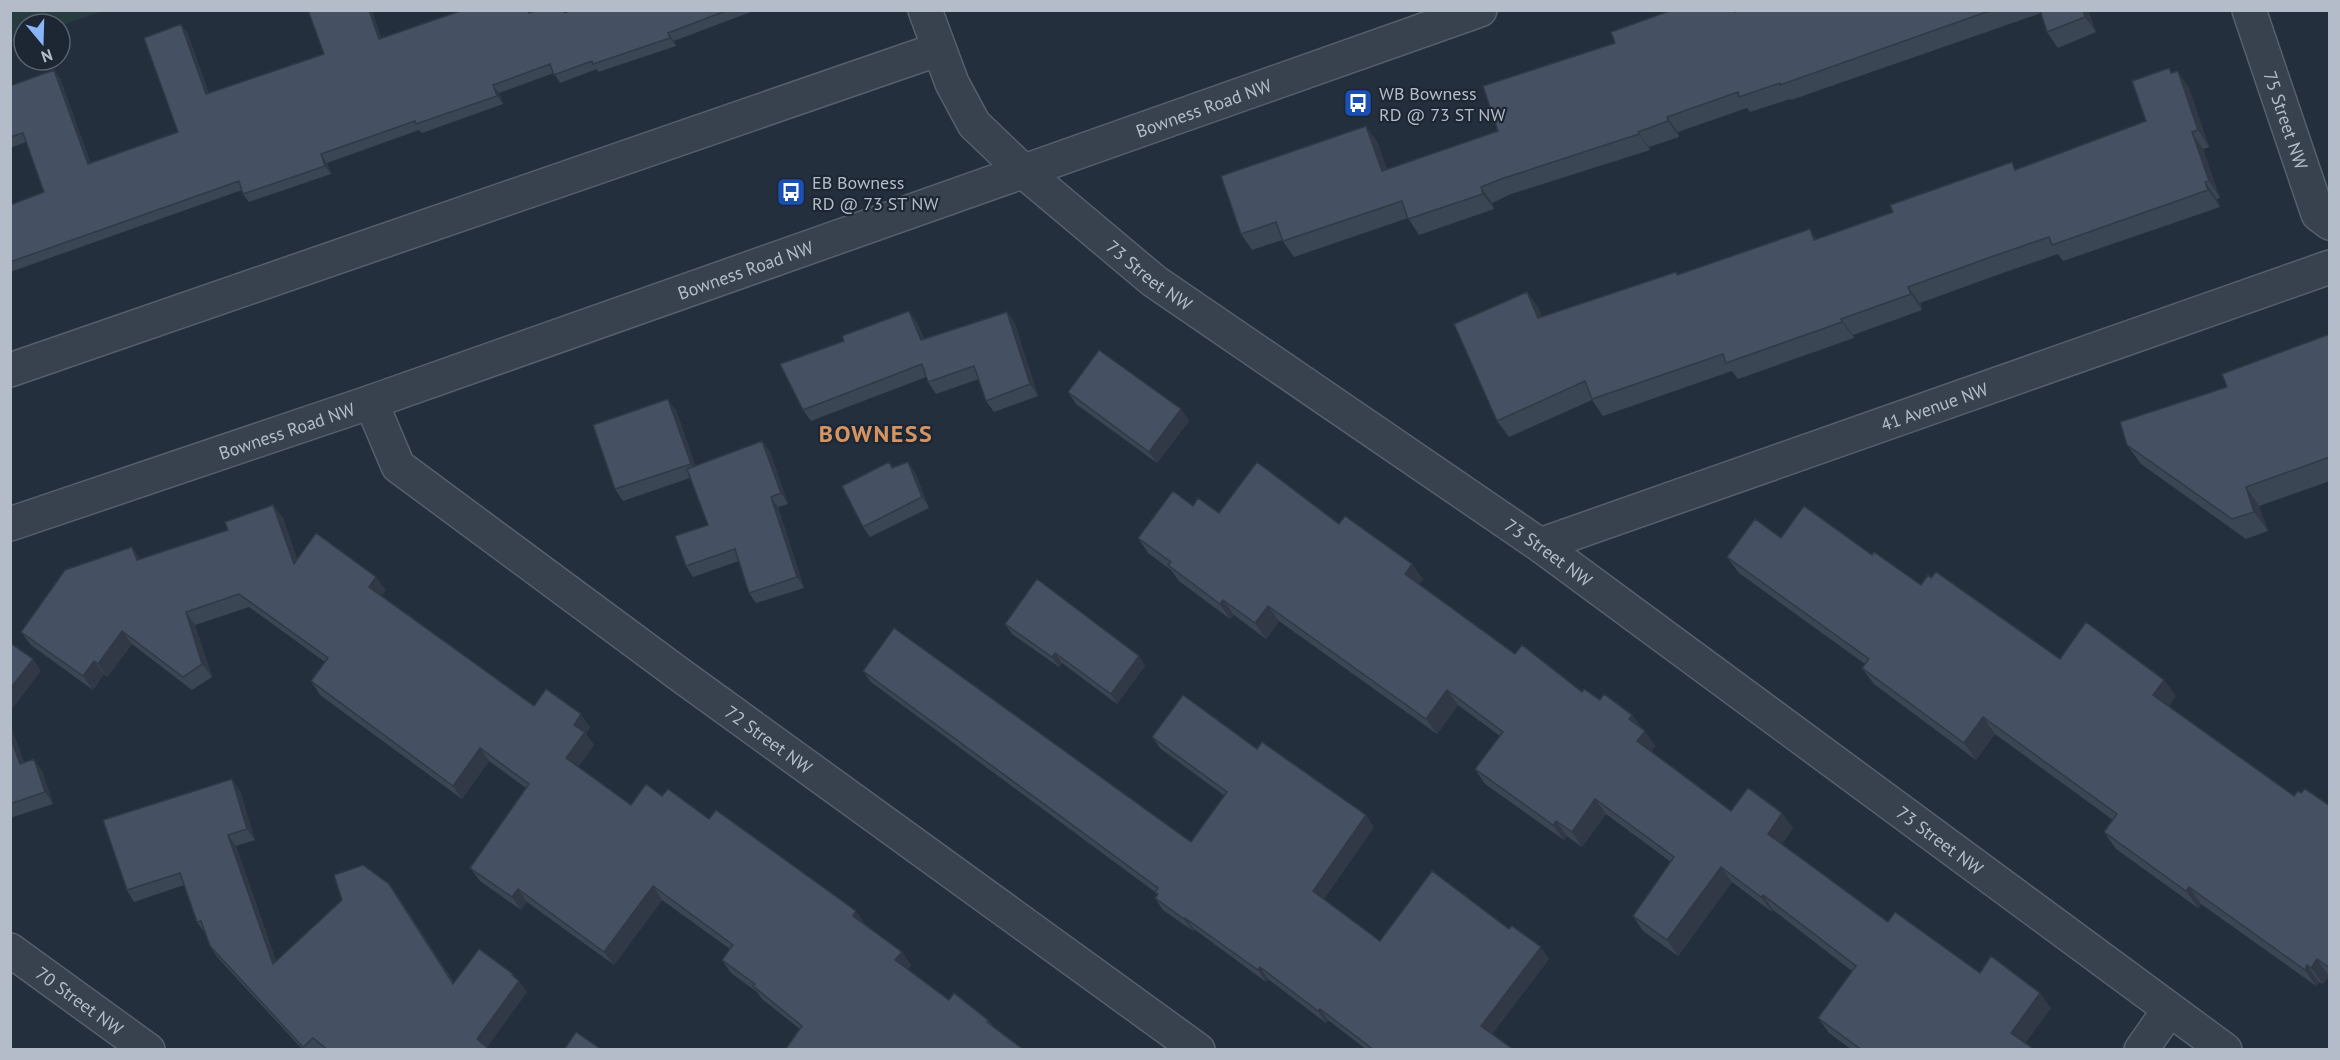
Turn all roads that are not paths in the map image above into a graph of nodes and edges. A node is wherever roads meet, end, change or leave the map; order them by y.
1 (925, 10) edge
2 (1480, 10) edge
3 (2249, 10) edge
4 (939, 49) junction
5 (1023, 171) junction
6 (2330, 224) edge
7 (2330, 267) edge
8 (10, 370) edge
9 (371, 402) junction
10 (10, 524) edge
11 (1540, 545) junction
12 (10, 951) edge
13 (2169, 1010) junction
14 (148, 1050) edge
15 (1198, 1050) edge
16 (2141, 1050) edge
17 (2225, 1050) edge

1 - 4 street, 73 Street NW
2 - 5 street, Bowness Road NW
3 - 6 street, 75 Street NW
4 - 5 street, 73 Street NW
4 - 8 street
5 - 9 street, Bowness Road NW
5 - 11 street, 73 Street NW
7 - 11 street, 41 Avenue NW
9 - 10 street, Bowness Road NW
9 - 15 street, 72 Street NW
11 - 13 street, 73 Street NW
12 - 14 street, 70 Street NW
13 - 16 street
13 - 17 street, 73 Street NW

